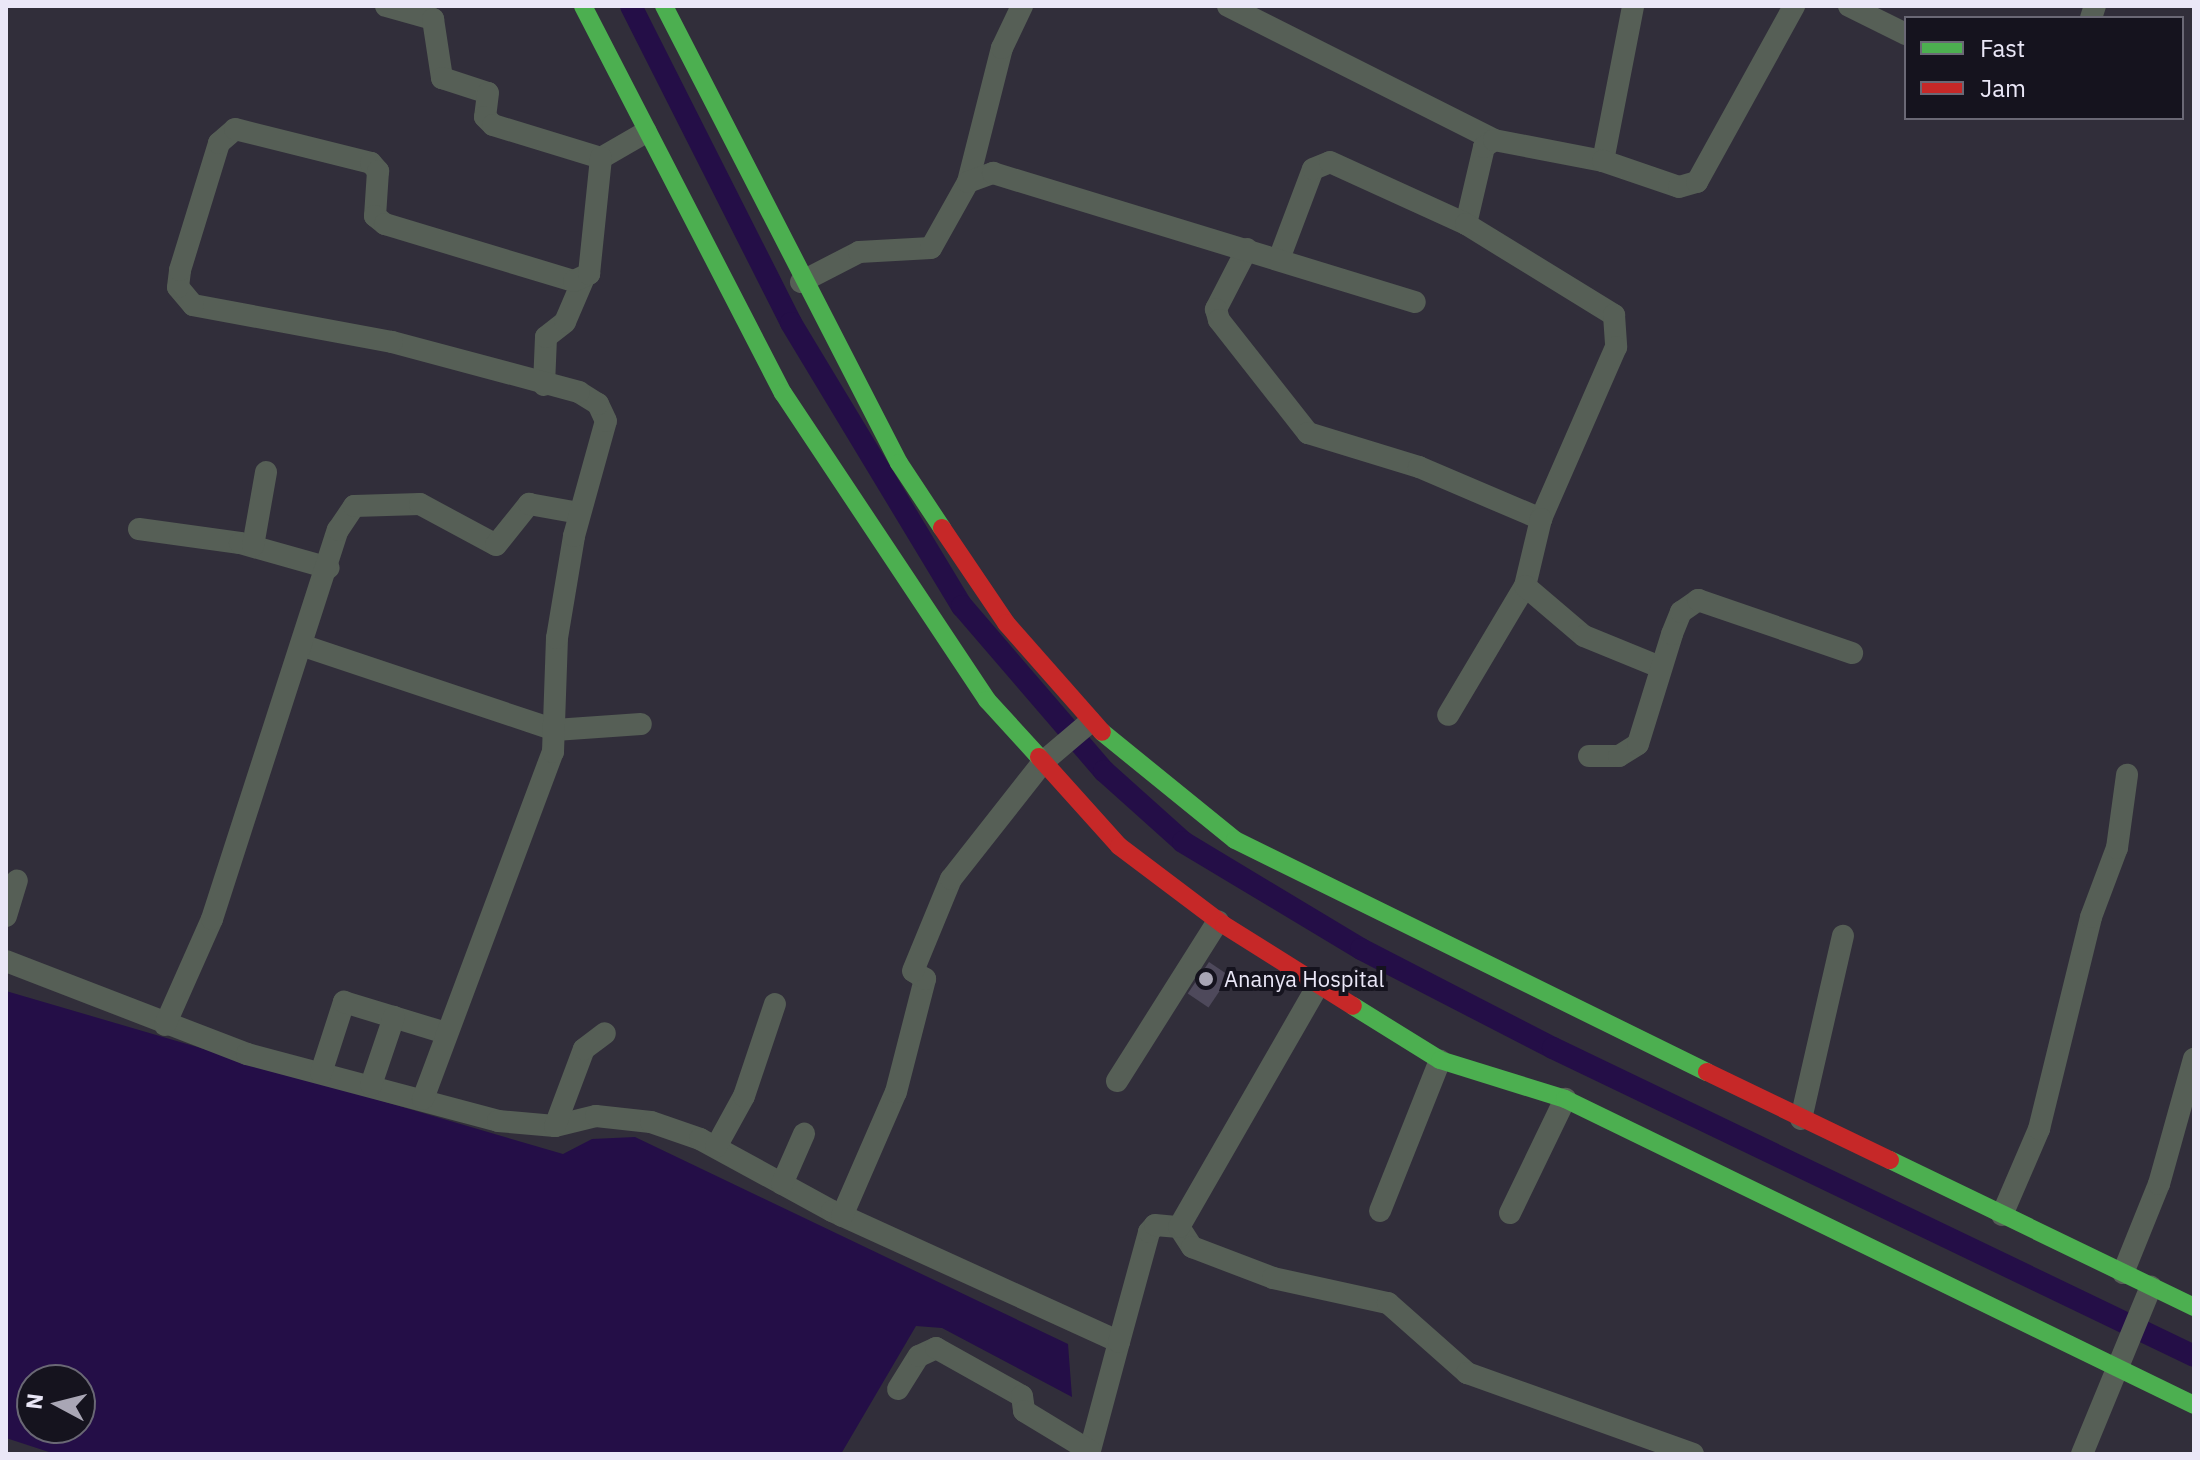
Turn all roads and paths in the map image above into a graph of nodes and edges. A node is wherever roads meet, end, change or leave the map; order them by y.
1 (386, 6) edge
2 (583, 6) edge
3 (664, 6) edge
4 (1022, 6) edge
5 (1228, 6) edge
6 (1633, 6) edge
7 (1794, 6) edge
8 (1849, 6) edge
9 (1904, 33) edge
10 (646, 132) junction
11 (1494, 140) junction
12 (601, 158) junction
13 (1603, 161) junction
14 (968, 182) junction
15 (1466, 224) junction
16 (1247, 249) junction
17 (1279, 259) junction
18 (583, 280) junction
19 (801, 282) junction
20 (1415, 302) dead end
21 (544, 385) junction
22 (266, 472) dead end
23 (579, 513) junction
24 (1541, 519) junction
25 (139, 529) dead end
26 (253, 546) junction
27 (329, 568) junction
28 (1525, 586) junction
29 (301, 645) junction
30 (1852, 653) dead end
31 (1660, 667) junction
32 (1448, 715) dead end
33 (641, 724) dead end
34 (1086, 725) junction
35 (555, 730) junction
36 (1589, 756) dead end
37 (1050, 757) junction
38 (2127, 775) dead end
39 (17, 881) dead end
40 (6, 916) edge
41 (1218, 921) junction
42 (1843, 936) dead end
43 (6, 961) edge
44 (1319, 984) junction
45 (775, 1004) dead end
46 (394, 1017) junction
47 (165, 1025) junction
48 (446, 1033) junction
49 (605, 1033) dead end
50 (2194, 1059) edge
51 (1440, 1060) junction
52 (321, 1073) junction
53 (1117, 1081) dead end
54 (371, 1085) junction
55 (423, 1099) junction
56 (1565, 1099) junction
57 (1801, 1119) junction
58 (555, 1126) junction
59 (804, 1134) dead end
60 (716, 1147) junction
61 (782, 1184) junction
62 (1380, 1211) dead end
63 (1510, 1213) dead end
64 (2002, 1215) junction
65 (842, 1216) junction
66 (1179, 1227) junction
67 (2123, 1273) junction
68 (2151, 1287) junction
69 (2194, 1307) edge
70 (1119, 1342) junction
71 (2122, 1352) junction
72 (898, 1389) dead end
73 (2194, 1405) edge
74 (1089, 1452) edge
75 (1693, 1454) edge
76 (2082, 1454) edge

1 - 12 street
2 - 10 street
3 - 19 street
4 - 14 street
5 - 11 street
6 - 13 street
7 - 13 street
8 - 9 street
10 - 12 street
10 - 37 street
11 - 13 street
11 - 15 street
12 - 18 street
14 - 16 street
14 - 19 street
15 - 17 street
15 - 24 street
16 - 17 street
16 - 24 street
17 - 20 street
18 - 21 street
18 - 21 street
19 - 34 street
21 - 23 street
22 - 26 street
23 - 27 street
23 - 35 street
24 - 28 street
25 - 26 street
26 - 27 street
27 - 29 street
28 - 31 street
28 - 32 street
29 - 35 street
29 - 47 street
30 - 31 street
31 - 36 street
33 - 35 street
34 - 37 street
34 - 57 street
35 - 48 street
37 - 41 street
37 - 65 street
38 - 64 street
39 - 40 street
41 - 44 street
41 - 53 street
42 - 57 street
43 - 47 street
44 - 51 street
44 - 66 street
45 - 60 street
46 - 48 street
46 - 52 street
46 - 54 street
47 - 52 street
48 - 55 street
49 - 58 street
50 - 67 street
51 - 56 street
51 - 62 street
52 - 54 street
54 - 55 street
55 - 58 street
56 - 63 street
56 - 71 street
57 - 64 street
58 - 60 street
59 - 61 street
60 - 61 street
61 - 65 street
64 - 67 street
65 - 70 street
66 - 70 street
66 - 75 street
67 - 68 street
68 - 69 street
68 - 71 street
70 - 74 street
71 - 73 street
71 - 76 street
72 - 74 street

